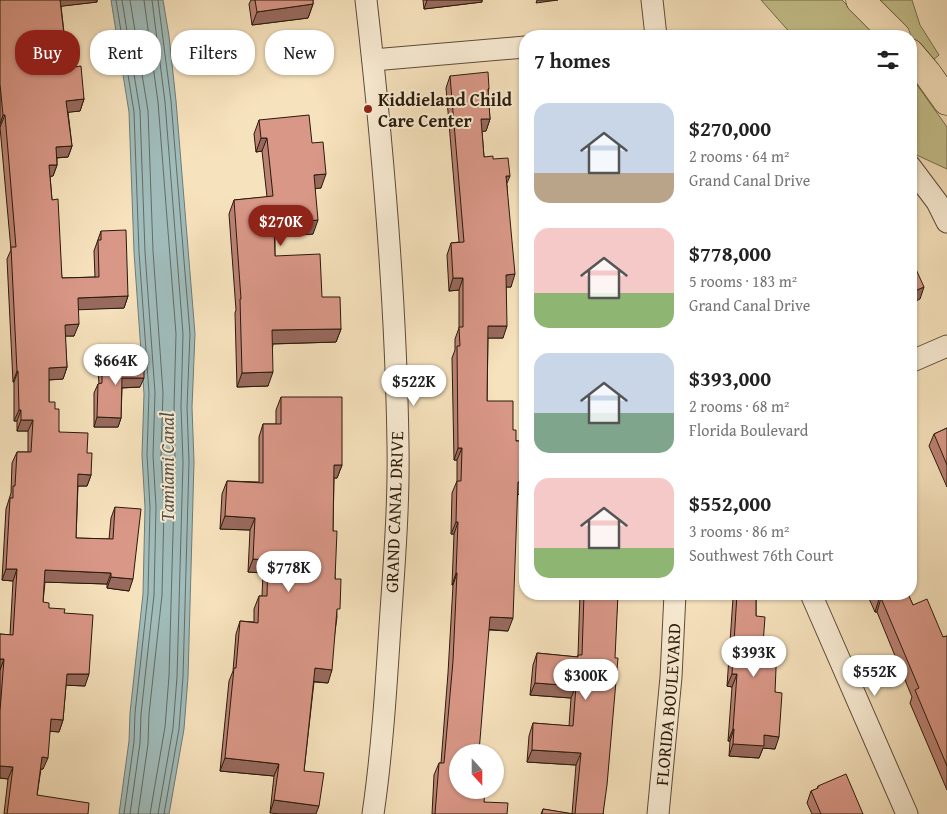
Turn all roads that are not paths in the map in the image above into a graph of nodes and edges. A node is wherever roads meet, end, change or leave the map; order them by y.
1 (366, 0) edge
2 (652, 0) edge
3 (860, 0) edge
4 (655, 30) edge
5 (890, 30) edge
6 (519, 48) edge
7 (373, 60) junction
8 (917, 61) edge
9 (947, 101) edge
10 (917, 175) edge
11 (947, 222) edge
12 (947, 346) edge
13 (917, 359) edge
14 (675, 600) edge
15 (814, 600) edge
16 (373, 814) edge
17 (658, 814) edge
18 (907, 814) edge

1 - 7 street, GRAND CANAL DRIVE
2 - 4 street
3 - 5 highway
6 - 7 street
7 - 16 street, GRAND CANAL DRIVE
8 - 9 highway
10 - 11 street
12 - 13 street
14 - 17 street, FLORIDA BOULEVARD
15 - 18 street

